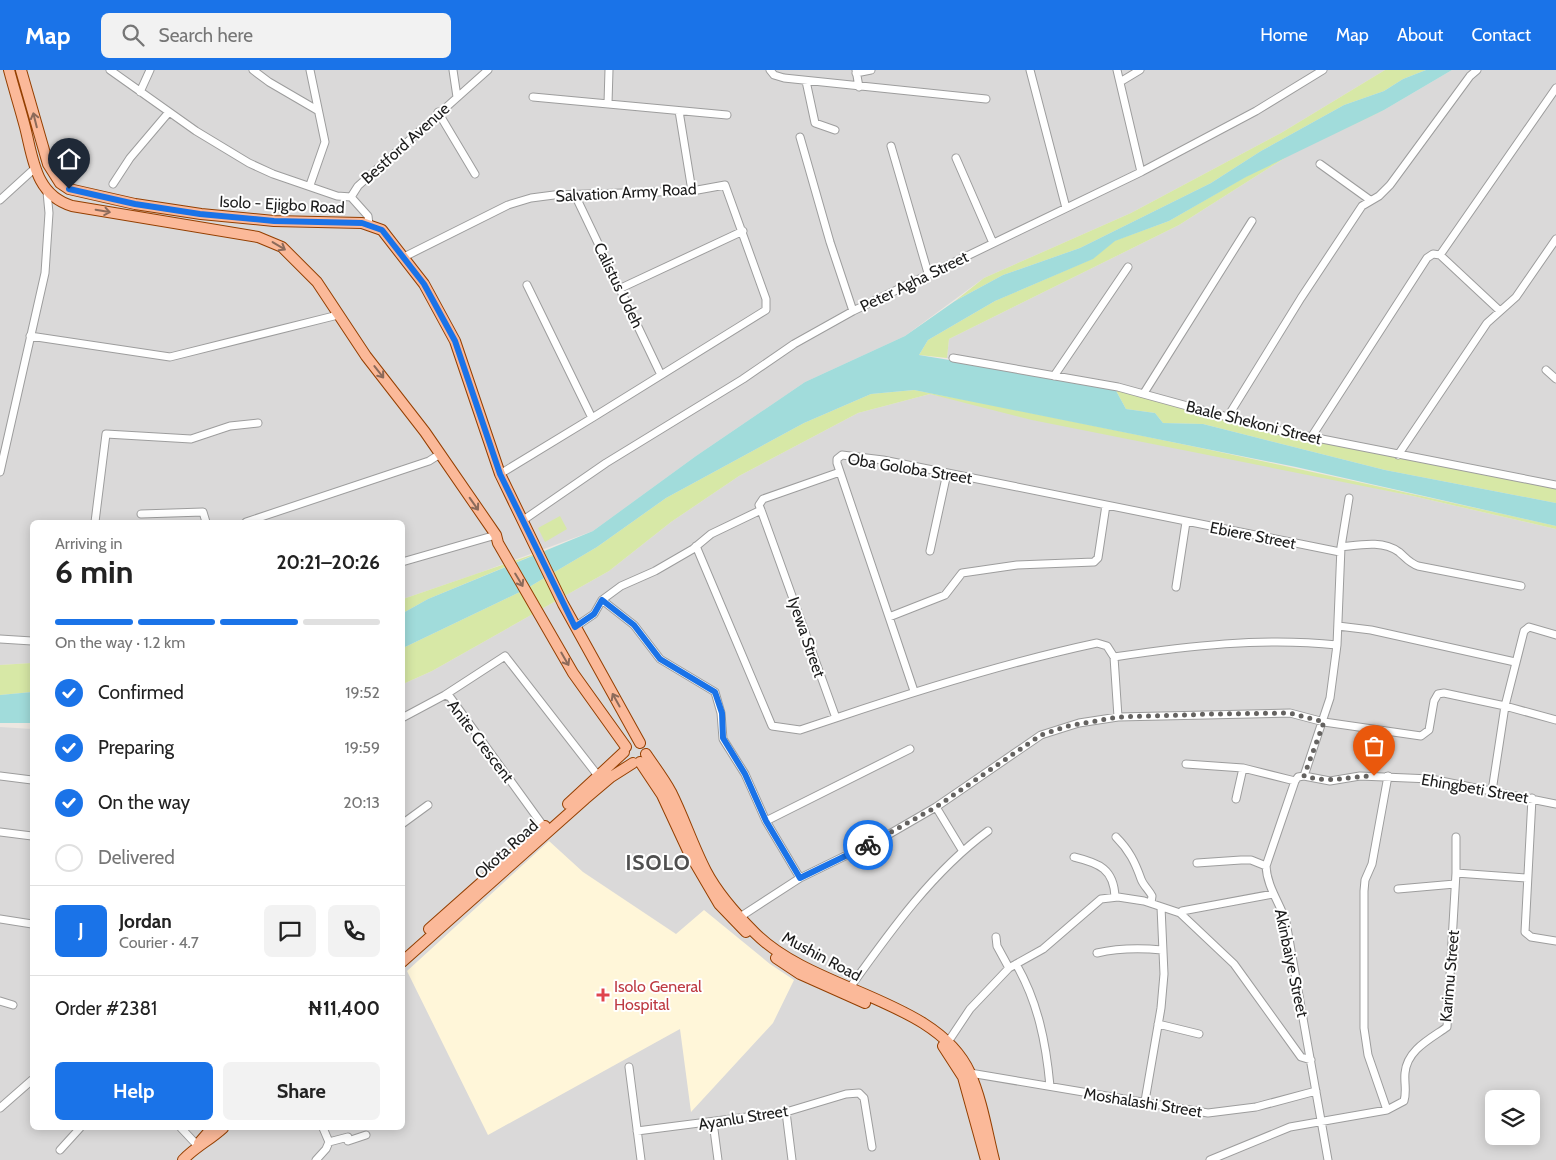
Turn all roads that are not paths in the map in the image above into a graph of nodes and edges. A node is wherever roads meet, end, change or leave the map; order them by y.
1 (9, 70) edge
2 (21, 70) edge
3 (110, 70) edge
4 (150, 70) edge
5 (253, 70) edge
6 (310, 70) edge
7 (453, 70) edge
8 (488, 70) edge
9 (609, 70) edge
10 (770, 70) edge
11 (871, 70) edge
12 (1030, 70) edge
13 (1117, 70) edge
14 (1140, 70) edge
15 (1322, 70) edge
16 (1477, 70) edge
17 (856, 71) edge
18 (806, 80) junction
19 (1120, 82) junction
20 (859, 87) junction
21 (1556, 88) edge
22 (140, 92) junction
23 (456, 97) junction
24 (533, 97) dead end
25 (986, 99) dead end
26 (608, 103) junction
27 (317, 110) junction
28 (679, 111) junction
29 (169, 112) junction
30 (438, 112) junction
31 (727, 115) dead end
32 (835, 130) dead end
33 (800, 137) dead end
34 (890, 146) dead end
35 (956, 158) dead end
36 (1320, 164) dead end
37 (34, 169) junction
38 (1141, 172) junction
39 (474, 174) dead end
40 (113, 184) dead end
41 (310, 185) junction
42 (692, 191) junction
43 (47, 192) junction
44 (575, 195) junction
45 (351, 197) junction
46 (0, 200) edge
47 (1370, 200) junction
48 (1066, 208) junction
49 (263, 219) junction
50 (1252, 221) dead end
51 (369, 225) junction
52 (743, 231) junction
53 (258, 237) junction
54 (1556, 239) edge
55 (993, 243) junction
56 (1440, 255) junction
57 (404, 257) junction
58 (1128, 267) dead end
59 (928, 272) junction
60 (527, 286) dead end
61 (621, 288) junction
62 (852, 311) junction
63 (1500, 311) junction
64 (338, 315) junction
65 (30, 336) junction
66 (953, 358) dead end
67 (1546, 370) dead end
68 (661, 375) junction
69 (1054, 376) junction
70 (1556, 379) edge
71 (1144, 393) junction
72 (592, 418) junction
73 (1227, 418) junction
74 (258, 423) dead end
75 (1312, 436) junction
76 (440, 454) junction
77 (1398, 455) junction
78 (0, 472) edge
79 (840, 472) junction
80 (947, 473) junction
81 (500, 474) junction
82 (1556, 485) edge
83 (1349, 498) dead end
84 (1106, 505) junction
85 (761, 510) junction
86 (141, 514) dead end
87 (1166, 518) joint
88 (95, 520) edge
89 (205, 520) edge
90 (252, 520) edge
91 (1186, 522) junction
92 (524, 525) junction
93 (497, 539) junction
94 (696, 546) junction
95 (1341, 549) junction
96 (930, 551) dead end
97 (405, 561) edge
98 (1521, 586) dead end
99 (1176, 587) dead end
100 (602, 600) junction
101 (889, 618) junction
102 (1338, 626) junction
103 (575, 627) junction
104 (1556, 635) edge
105 (0, 639) edge
106 (30, 641) edge
107 (1337, 645) junction
108 (1114, 657) junction
109 (1515, 662) junction
110 (914, 691) junction
111 (445, 695) junction
112 (1505, 706) junction
113 (405, 716) edge
114 (1118, 717) junction
115 (836, 718) junction
116 (1556, 720) edge
117 (1324, 722) junction
118 (640, 743) junction
119 (625, 749) junction
120 (910, 749) dead end
121 (640, 760) junction
122 (1186, 764) dead end
123 (1243, 768) junction
124 (0, 776) edge
125 (599, 776) junction
126 (1304, 776) junction
127 (1388, 776) junction
128 (30, 780) edge
129 (1295, 781) junction
130 (1492, 791) junction
131 (1532, 798) junction
132 (1236, 799) dead end
133 (1556, 804) edge
134 (428, 805) dead end
135 (936, 807) junction
136 (766, 821) junction
137 (405, 822) edge
138 (544, 826) junction
139 (0, 832) edge
140 (988, 832) dead end
141 (30, 836) edge
142 (1116, 837) dead end
143 (1456, 837) dead end
144 (962, 850) junction
145 (1074, 857) dead end
146 (1197, 863) dead end
147 (1266, 866) junction
148 (1456, 873) junction
149 (800, 878) junction
150 (1527, 878) junction
151 (1455, 884) junction
152 (1398, 889) dead end
153 (1273, 894) junction
154 (1116, 897) junction
155 (1151, 903) junction
156 (1162, 907) junction
157 (1180, 913) junction
158 (740, 917) junction
159 (0, 920) edge
160 (30, 924) edge
161 (996, 937) dead end
162 (1556, 941) edge
163 (405, 950) edge
164 (1162, 950) junction
165 (1097, 953) dead end
166 (405, 959) edge
167 (1016, 964) junction
168 (1009, 968) junction
169 (849, 988) junction
170 (0, 1002) edge
171 (13, 1005) dead end
172 (1158, 1024) junction
173 (1199, 1034) dead end
174 (948, 1042) junction
175 (1311, 1060) junction
176 (629, 1067) dead end
177 (970, 1073) junction
178 (30, 1082) edge
179 (1050, 1086) junction
180 (1316, 1092) junction
181 (1146, 1101) junction
182 (0, 1108) edge
183 (1386, 1110) junction
184 (786, 1112) junction
185 (713, 1122) junction
186 (1322, 1123) junction
187 (78, 1130) edge
188 (183, 1130) edge
189 (210, 1130) edge
190 (221, 1130) edge
191 (324, 1130) edge
192 (637, 1132) junction
193 (366, 1135) dead end
194 (329, 1142) junction
195 (197, 1146) junction
196 (872, 1147) dead end
197 (60, 1150) dead end
198 (183, 1160) edge
199 (316, 1160) edge
200 (642, 1160) edge
201 (718, 1160) edge
202 (792, 1160) edge
203 (986, 1160) edge
204 (994, 1160) edge
205 (1210, 1160) edge
206 (1328, 1160) edge

1 - 37 main road, Isolo - Ejigbo Road
49 -> 2 main road, Isolo - Ejigbo Road
3 - 22 street
4 - 22 street
5 - 27 street
6 - 27 street
7 - 23 street
8 - 23 street, Bestford Avenue
9 - 26 street
10 - 18 street
11 - 17 street
12 - 48 street
13 - 19 street
14 - 19 street
15 - 38 street, Peter Agha Street
16 - 47 street
17 - 20 street
18 - 20 street
18 - 32 street
19 - 38 street
20 - 25 street
21 - 56 street
22 - 29 street
23 - 30 street, Bestford Avenue
24 - 26 street
26 - 28 street
27 - 41 street
28 - 31 street
28 - 42 street
29 - 40 street
29 - 41 street
30 - 39 street
30 - 45 street, Bestford Avenue
33 - 62 street
34 - 59 street
35 - 55 street
36 - 47 street
37 - 43 main road, Isolo - Ejigbo Road
37 - 46 street
38 - 48 street, Peter Agha Street
41 - 45 street
42 - 44 street, Salvation Army Road
42 - 52 street, Salvation Army Road
43 -> 53 main road, Isolo - Ejigbo Road
43 - 65 street
44 - 57 street, Salvation Army Road
44 - 61 street, Calistus Udeh
45 - 51 street, Bestford Avenue
47 - 73 street
48 - 55 street, Peter Agha Street
49 - 51 main road, Isolo - Ejigbo Road
49 - 53 main road
50 - 71 street
51 - 57 main road
52 - 61 street
52 - 68 street, Salvation Army Road
53 -> 64 main road, Isolo - Ejigbo Road
54 - 63 street
55 - 59 street, Peter Agha Street
56 - 63 street
56 - 75 street
57 - 81 main road
58 - 69 street
59 - 62 street, Peter Agha Street
60 - 72 street
61 - 68 street, Calistus Udeh
62 - 92 street, Peter Agha Street
63 - 77 street
64 - 65 street
64 -> 76 main road, Isolo - Ejigbo Road
65 - 78 street
66 - 69 street, Baale Shekoni Street
67 - 70 street
68 - 72 street
69 - 71 street, Baale Shekoni Street
71 - 73 street, Baale Shekoni Street
72 - 81 street
73 - 75 street, Baale Shekoni Street
74 - 88 street
75 - 77 street, Baale Shekoni Street
76 - 90 street
76 -> 93 main road, Isolo - Ejigbo Road
77 - 82 street, Baale Shekoni Street
79 - 80 street, Oba Goloba Street
79 - 85 street
79 - 101 street, Oba Goloba Street
80 - 84 street, Oba Goloba Street
80 - 96 street
81 - 92 main road
83 - 95 street
84 - 87 street, Oba Goloba Street
84 - 101 street
85 - 94 street
85 - 115 street, Iyewa Street
86 - 89 street
87 - 91 street, Ebiere Street
91 - 95 street, Ebiere Street
91 - 99 street
92 - 103 main road
93 - 97 street
93 -> 119 main road, Isolo - Ejigbo Road
94 - 100 street
94 - 115 street
95 - 98 street, Ebiere Street
95 - 102 street
100 - 103 street
100 - 136 street
101 - 110 street, Oba Goloba Street
102 - 107 street
102 - 109 street
118 -> 103 main road
104 - 109 street
105 - 106 street
107 - 108 street
107 - 117 street
108 - 110 street
108 - 114 street
109 - 112 street
110 - 115 street
111 - 113 street, Anite Crescent
111 - 125 street
111 - 138 street, Anite Crescent
112 - 116 street
112 - 117 street
112 - 130 street
114 - 117 street
114 - 135 street
117 - 126 street
118 - 119 main road
118 - 121 main road
119 - 121 main road
119 - 125 main road
120 - 136 street
121 - 158 main road, Mushin Road
121 - 166 main road, Okota Road
121 - 203 main road, Mushin Road
122 - 123 street
123 - 129 street
123 - 132 street
124 - 128 street
125 - 138 main road
126 - 127 street, Ehingbeti Street
126 - 129 street
127 - 130 street, Ehingbeti Street
127 - 183 street
129 - 147 street
130 - 131 street, Ehingbeti Street
131 - 133 street, Ehingbeti Street
131 - 150 street
134 - 137 street
135 - 144 street
135 - 149 street
136 - 149 street
138 - 163 main road
139 - 141 street
140 - 144 street
142 - 155 street
143 - 148 street, Karimu Street
144 - 169 street
145 - 154 street
146 - 147 street
147 - 153 street, Akinbaiye Street
148 - 150 street
148 - 151 street, Karimu Street
149 - 158 street
150 - 162 street
151 - 152 street
151 - 183 street, Karimu Street
153 - 157 street
153 - 175 street, Akinbaiye Street
154 - 155 street
154 - 167 street
155 - 156 street
156 - 157 street
156 - 164 street
157 - 175 street
158 - 169 main road, Mushin Road
159 - 160 street
161 - 168 street
164 - 165 street
164 - 172 street
167 - 168 street
167 - 179 street
168 - 174 street
169 - 174 main road, Mushin Road
170 - 171 street
172 - 173 street
172 - 181 street
174 - 177 main road, Mushin Road
175 - 180 street, Akinbaiye Street
176 - 192 street
177 - 179 street, Moshalashi Street
177 - 204 main road, Mushin Road
178 - 182 street
179 - 181 street, Moshalashi Street
180 - 181 street, Moshalashi Street
180 - 186 street, Akinbaiye Street
183 - 186 street, Karimu Street
184 - 185 street, Ayanlu Street
184 - 196 street, Ayanlu Street
184 - 202 street
185 - 192 street, Ayanlu Street
185 - 201 street
186 - 205 street, Karimu Street
186 - 206 street, Akinbaiye Street
187 - 197 street
188 - 195 street
189 - 195 main road
190 - 195 main road
191 - 194 street
192 - 200 street
193 - 194 street
194 - 199 street
195 - 198 main road

